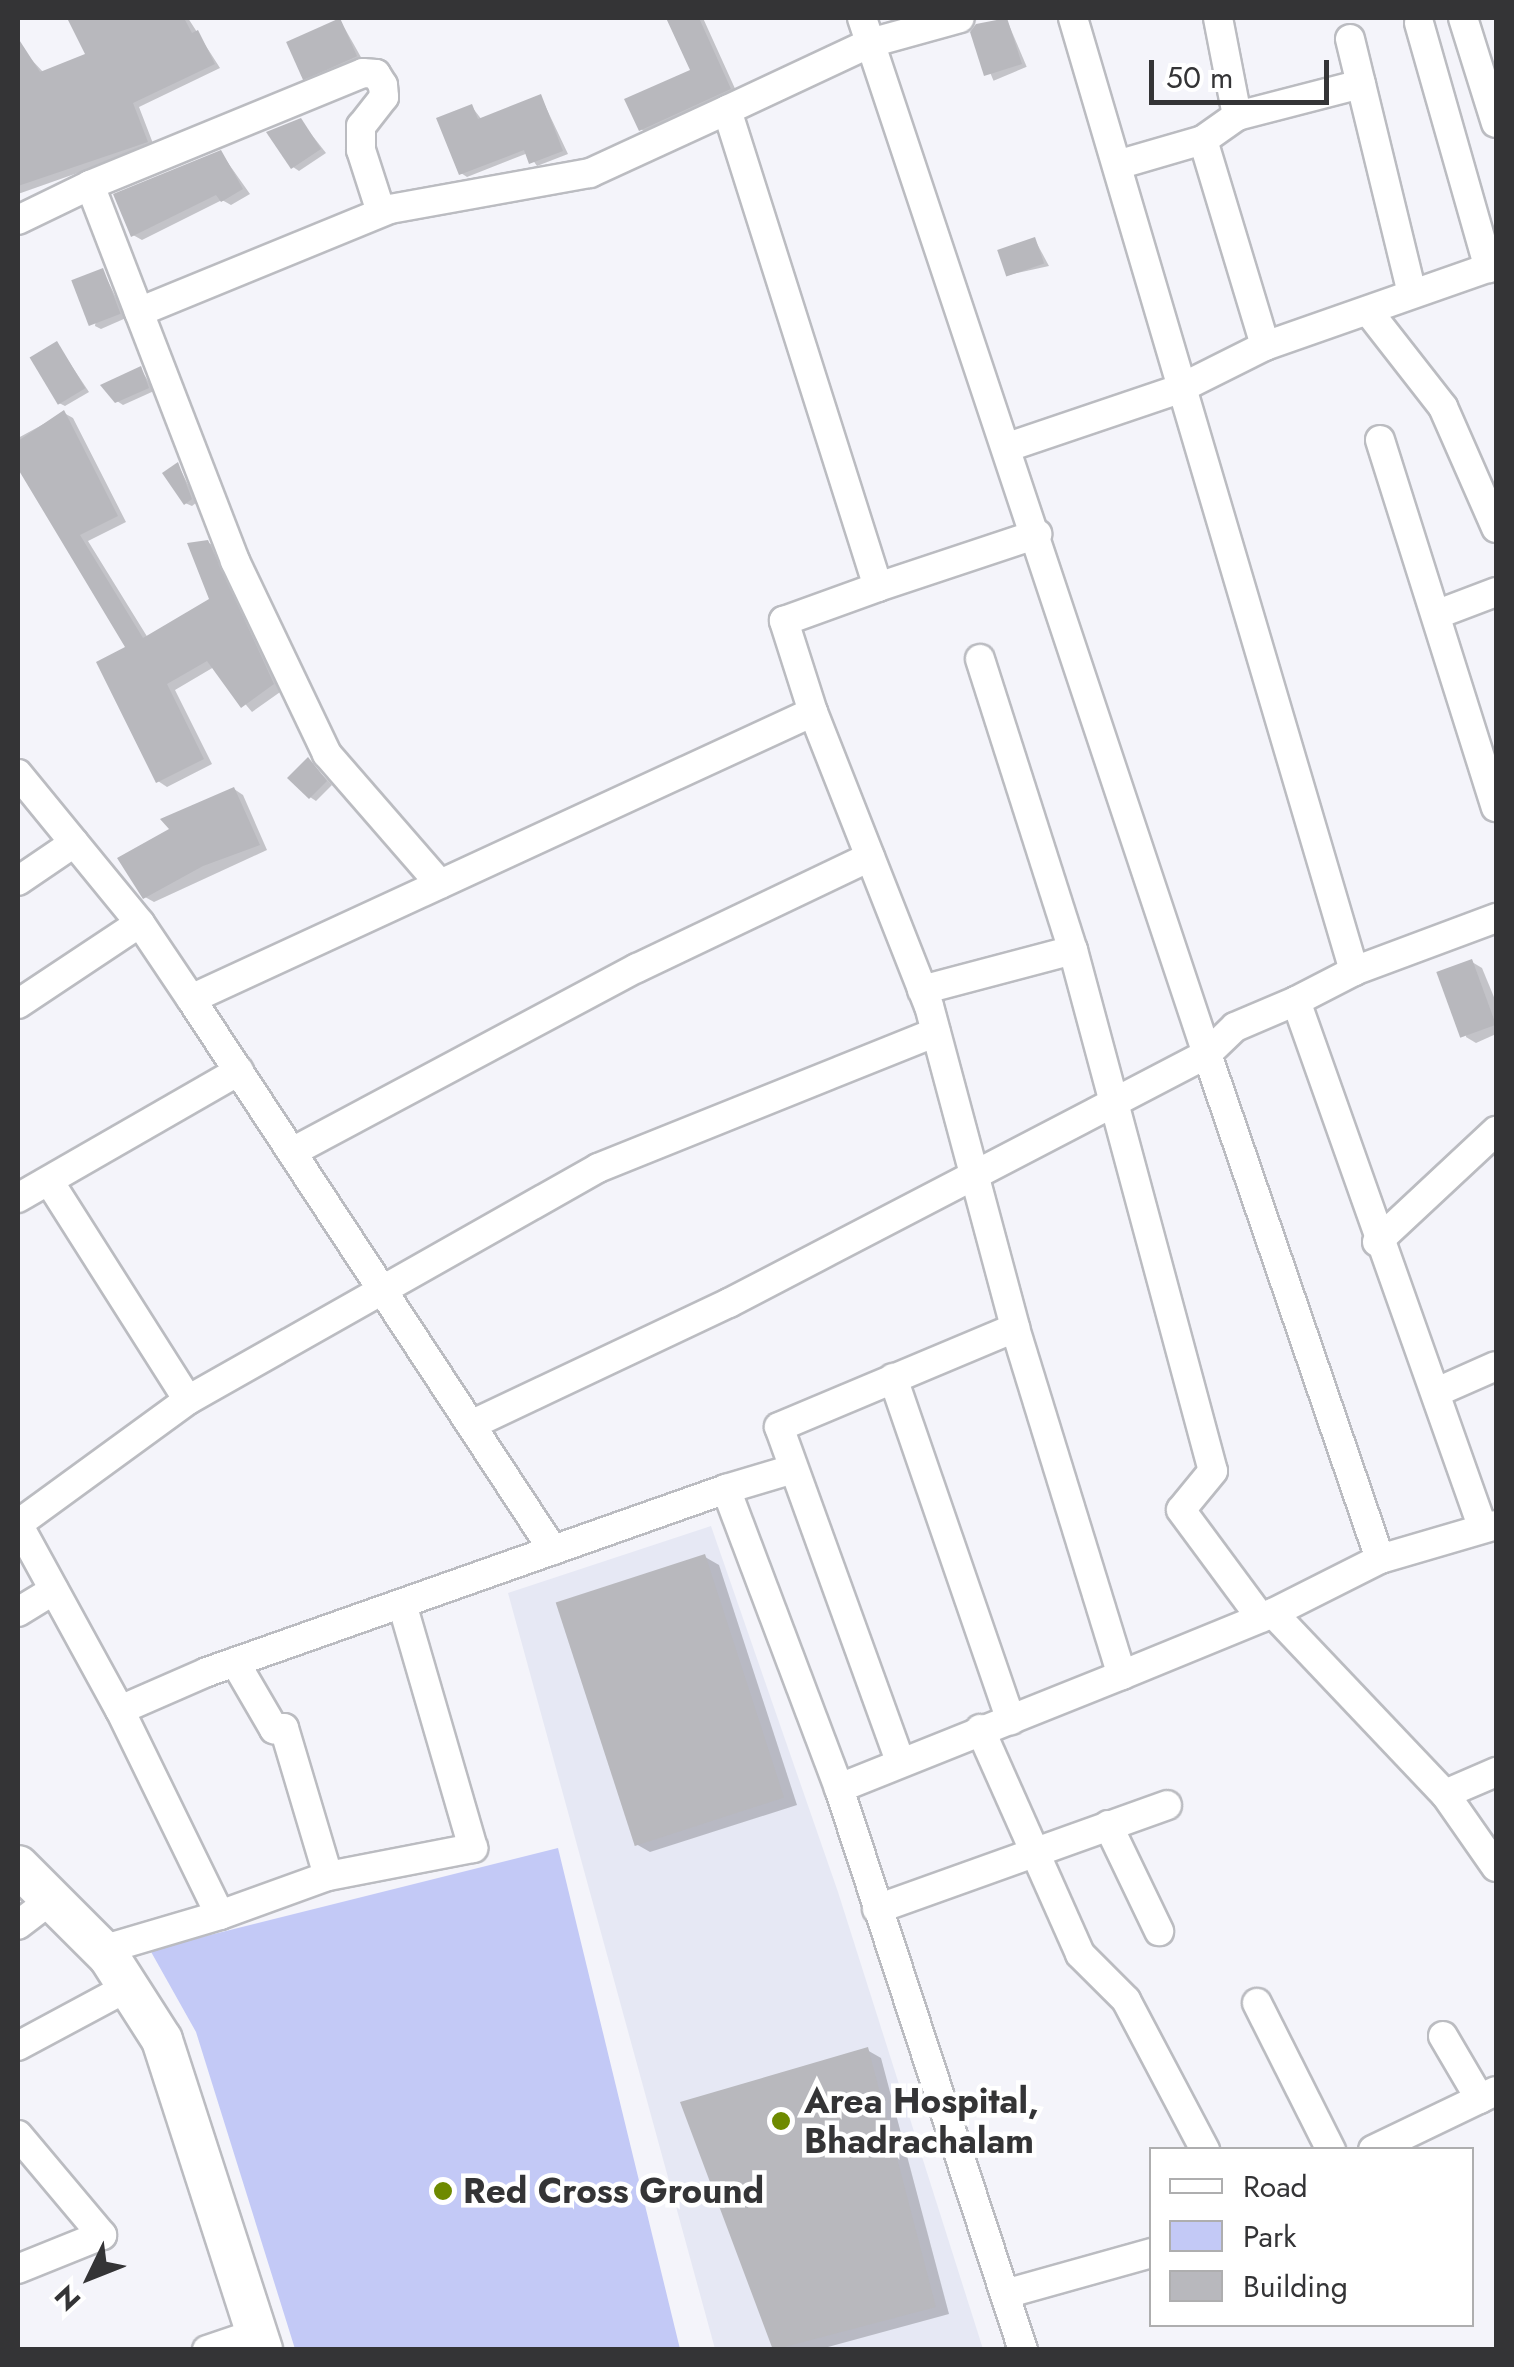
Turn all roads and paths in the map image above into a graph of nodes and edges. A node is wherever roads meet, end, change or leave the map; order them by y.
1 (960, 18) edge
2 (1073, 18) edge
3 (1218, 18) edge
4 (1463, 18) edge
5 (1419, 23) dead end
6 (866, 30) edge
7 (1350, 39) dead end
8 (1361, 84) junction
9 (728, 110) junction
10 (1238, 116) junction
11 (1496, 124) edge
12 (1202, 140) junction
13 (1117, 164) junction
14 (90, 185) junction
15 (381, 212) junction
16 (18, 220) edge
17 (1493, 266) edge
18 (1412, 293) junction
19 (1368, 311) junction
20 (139, 312) junction
21 (1264, 346) junction
22 (1179, 389) junction
23 (1380, 440) dead end
24 (1008, 447) junction
25 (1496, 528) edge
26 (1037, 534) junction
27 (878, 587) junction
28 (1496, 592) edge
29 (1438, 614) junction
30 (980, 659) dead end
31 (813, 712) junction
32 (18, 774) edge
33 (1496, 807) edge
34 (74, 843) junction
35 (870, 856) junction
36 (18, 881) edge
37 (440, 884) junction
38 (1496, 918) edge
39 (140, 924) junction
40 (1073, 950) junction
41 (1354, 971) junction
42 (922, 990) junction
43 (191, 999) junction
44 (1296, 1001) junction
45 (18, 1004) edge
46 (936, 1032) junction
47 (1207, 1054) junction
48 (239, 1071) junction
49 (1117, 1096) junction
50 (1496, 1132) edge
51 (292, 1152) junction
52 (972, 1172) junction
53 (50, 1182) junction
54 (18, 1198) edge
55 (1377, 1242) junction
56 (385, 1294) junction
57 (1015, 1328) junction
58 (1496, 1366) edge
59 (893, 1378) junction
60 (1437, 1392) junction
61 (188, 1400) junction
62 (475, 1423) junction
63 (793, 1469) junction
64 (726, 1489) junction
65 (18, 1524) edge
66 (1489, 1526) edge
67 (553, 1550) junction
68 (1380, 1559) junction
69 (54, 1590) junction
70 (402, 1604) junction
71 (18, 1612) edge
72 (1267, 1616) junction
73 (235, 1662) junction
74 (1122, 1676) junction
75 (120, 1710) junction
76 (1011, 1720) junction
77 (980, 1729) junction
78 (900, 1761) junction
79 (1496, 1772) edge
80 (840, 1788) junction
81 (1445, 1794) junction
82 (1167, 1804) dead end
83 (1108, 1825) junction
84 (1038, 1850) junction
85 (18, 1866) edge
86 (1496, 1867) edge
87 (328, 1876) junction
88 (52, 1899) junction
89 (877, 1909) junction
90 (220, 1915) junction
91 (18, 1925) edge
92 (1159, 1931) dead end
93 (102, 1950) junction
94 (128, 1987) junction
95 (1257, 2003) dead end
96 (1443, 2036) dead end
97 (18, 2046) edge
98 (1489, 2095) edge
99 (18, 2135) edge
100 (1203, 2147) edge
101 (1329, 2147) edge
102 (1379, 2147) edge
103 (1149, 2254) edge
104 (18, 2272) edge
105 (1005, 2294) junction
106 (260, 2341) edge
107 (207, 2350) edge
108 (1023, 2350) edge

1 - 6 street
2 - 13 street
3 - 10 street
4 - 11 street
5 - 17 street
6 - 9 street
6 - 24 street
7 - 8 street
8 - 10 street
8 - 18 street
9 - 15 street
9 - 27 street
10 - 12 street
12 - 13 street
12 - 21 street
13 - 22 street
14 - 15 street
14 - 16 street
14 - 20 street
15 - 20 street
17 - 18 street
18 - 19 street
19 - 21 street
19 - 25 street
20 - 37 street
21 - 22 street
22 - 24 street
22 - 41 street
23 - 29 street
24 - 26 street
26 - 27 street
26 - 47 street
27 - 31 street
28 - 29 street
29 - 33 street
30 - 40 street
31 - 35 street
31 - 37 street
32 - 34 street
34 - 36 street
34 - 39 street
35 - 42 street
35 - 51 street
37 - 43 street
38 - 41 street
39 - 43 street
39 - 45 street
40 - 42 street
40 - 49 street
41 - 44 street
42 - 46 street
43 - 48 street
44 - 47 street
44 - 55 street
46 - 52 street
46 - 56 street
47 - 49 street
47 - 68 street
48 - 51 street
48 - 53 street
49 - 52 street
49 - 72 street
50 - 55 street
51 - 56 street
52 - 57 street
52 - 62 street
53 - 54 street
53 - 61 street
55 - 60 street
56 - 61 street
56 - 62 street
57 - 59 street
57 - 74 street
58 - 60 street
59 - 63 street
59 - 76 street
60 - 66 street
61 - 65 street
62 - 67 street
63 - 64 street
63 - 78 street
64 - 67 street
64 - 80 street
65 - 69 street
66 - 68 street
67 - 70 street
68 - 72 street
69 - 71 street
69 - 75 street
70 - 73 street
70 - 87 street
72 - 74 street
72 - 81 street
73 - 75 street
73 - 87 street
74 - 76 street
75 - 90 street
76 - 77 street
77 - 78 street
77 - 84 street
78 - 80 street
79 - 81 street
80 - 89 street
81 - 86 street
82 - 83 street
83 - 84 street
83 - 92 street
84 - 89 street
84 - 100 street
85 - 88 street
87 - 90 street
88 - 91 street
88 - 93 street
89 - 105 street
90 - 93 street
93 - 94 street
94 - 97 street
94 - 106 street
95 - 101 street
96 - 98 street
98 - 102 street
99 - 104 street
103 - 105 street
105 - 108 street
106 - 107 street

